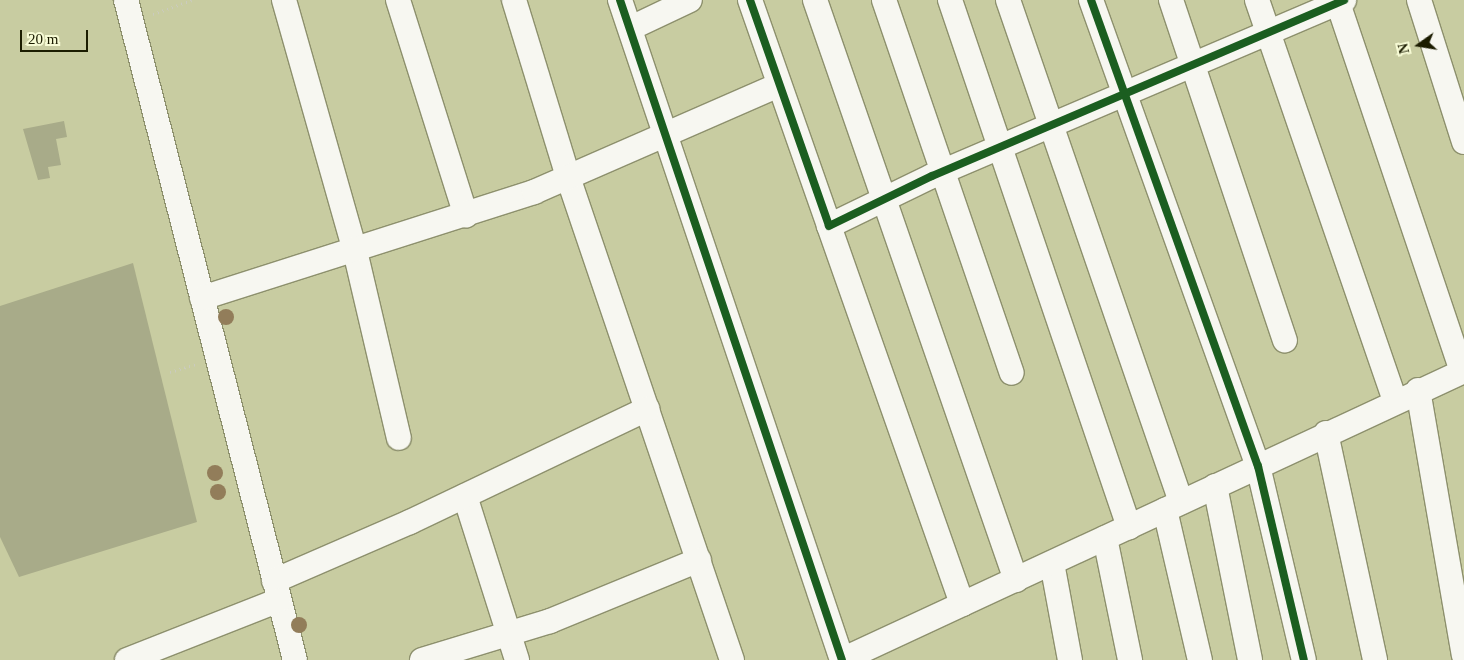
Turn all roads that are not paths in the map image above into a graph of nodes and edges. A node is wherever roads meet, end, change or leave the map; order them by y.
1 (284, 0) edge
2 (398, 0) edge
3 (514, 0) edge
4 (620, 0) edge
5 (690, 0) edge
6 (750, 0) edge
7 (816, 0) edge
8 (884, 0) edge
9 (950, 0) edge
10 (1008, 0) edge
11 (1091, 0) edge
12 (1171, 0) edge
13 (1256, 0) edge
14 (1419, 0) edge
15 (1339, 1) edge
16 (129, 11) edge
17 (631, 28) junction
18 (1267, 33) junction
19 (1191, 66) junction
20 (779, 85) junction
21 (1124, 94) junction
22 (1048, 126) junction
23 (668, 134) junction
24 (1464, 142) edge
25 (1000, 147) junction
26 (943, 171) junction
27 (568, 178) junction
28 (882, 200) junction
29 (466, 216) junction
30 (828, 226) junction
31 (355, 251) junction
32 (202, 298) junction
33 (1285, 340) dead end
34 (1463, 371) edge
35 (1012, 373) dead end
36 (1418, 390) junction
37 (1395, 401) junction
38 (647, 410) junction
39 (1326, 433) junction
40 (399, 438) dead end
41 (1258, 466) junction
42 (1215, 486) junction
43 (465, 496) junction
44 (1173, 506) junction
45 (1129, 527) junction
46 (1105, 538) junction
47 (699, 560) junction
48 (1052, 563) junction
49 (1016, 580) junction
50 (277, 590) junction
51 (962, 604) junction
52 (508, 634) junction
53 (1464, 655) edge
54 (127, 660) edge
55 (295, 660) edge
56 (422, 660) edge
57 (516, 660) edge
58 (732, 660) edge
59 (842, 660) edge
60 (1070, 660) edge
61 (1130, 660) edge
62 (1200, 660) edge
63 (1250, 660) edge
64 (1304, 660) edge
65 (1376, 660) edge

1 - 31 street
2 - 29 street
3 - 27 street
4 - 17 street
5 - 17 street
6 - 20 street
7 - 28 street
8 - 26 street
9 - 25 street
10 - 22 street
11 - 21 street
12 - 19 street
13 - 18 street
14 - 24 street
15 - 18 street
15 - 34 street
16 - 32 street
17 - 23 street
18 - 19 street
18 - 37 street
19 - 21 street
19 - 33 street
20 - 23 street
20 - 30 street
21 - 22 street
21 - 41 street
22 - 25 street
22 - 44 street
23 - 27 street
23 - 59 street
25 - 26 street
25 - 45 street
26 - 28 street
26 - 35 street
27 - 29 street
27 - 38 street
28 - 30 street
28 - 49 street
29 - 31 street
30 - 51 street
31 - 32 street
31 - 40 street
32 - 50 street
34 - 36 street
36 - 37 street
36 - 53 street
37 - 39 street
38 - 43 street
38 - 47 street
39 - 41 street
39 - 65 street
41 - 42 street
41 - 64 street
42 - 44 street
42 - 63 street
43 - 50 street
43 - 52 street
44 - 45 street
44 - 62 street
45 - 46 street
46 - 48 street
46 - 61 street
47 - 52 street
47 - 58 street
48 - 49 street
48 - 60 street
49 - 51 street
50 - 54 street
50 - 55 street
51 - 59 street
52 - 56 street
52 - 57 street

